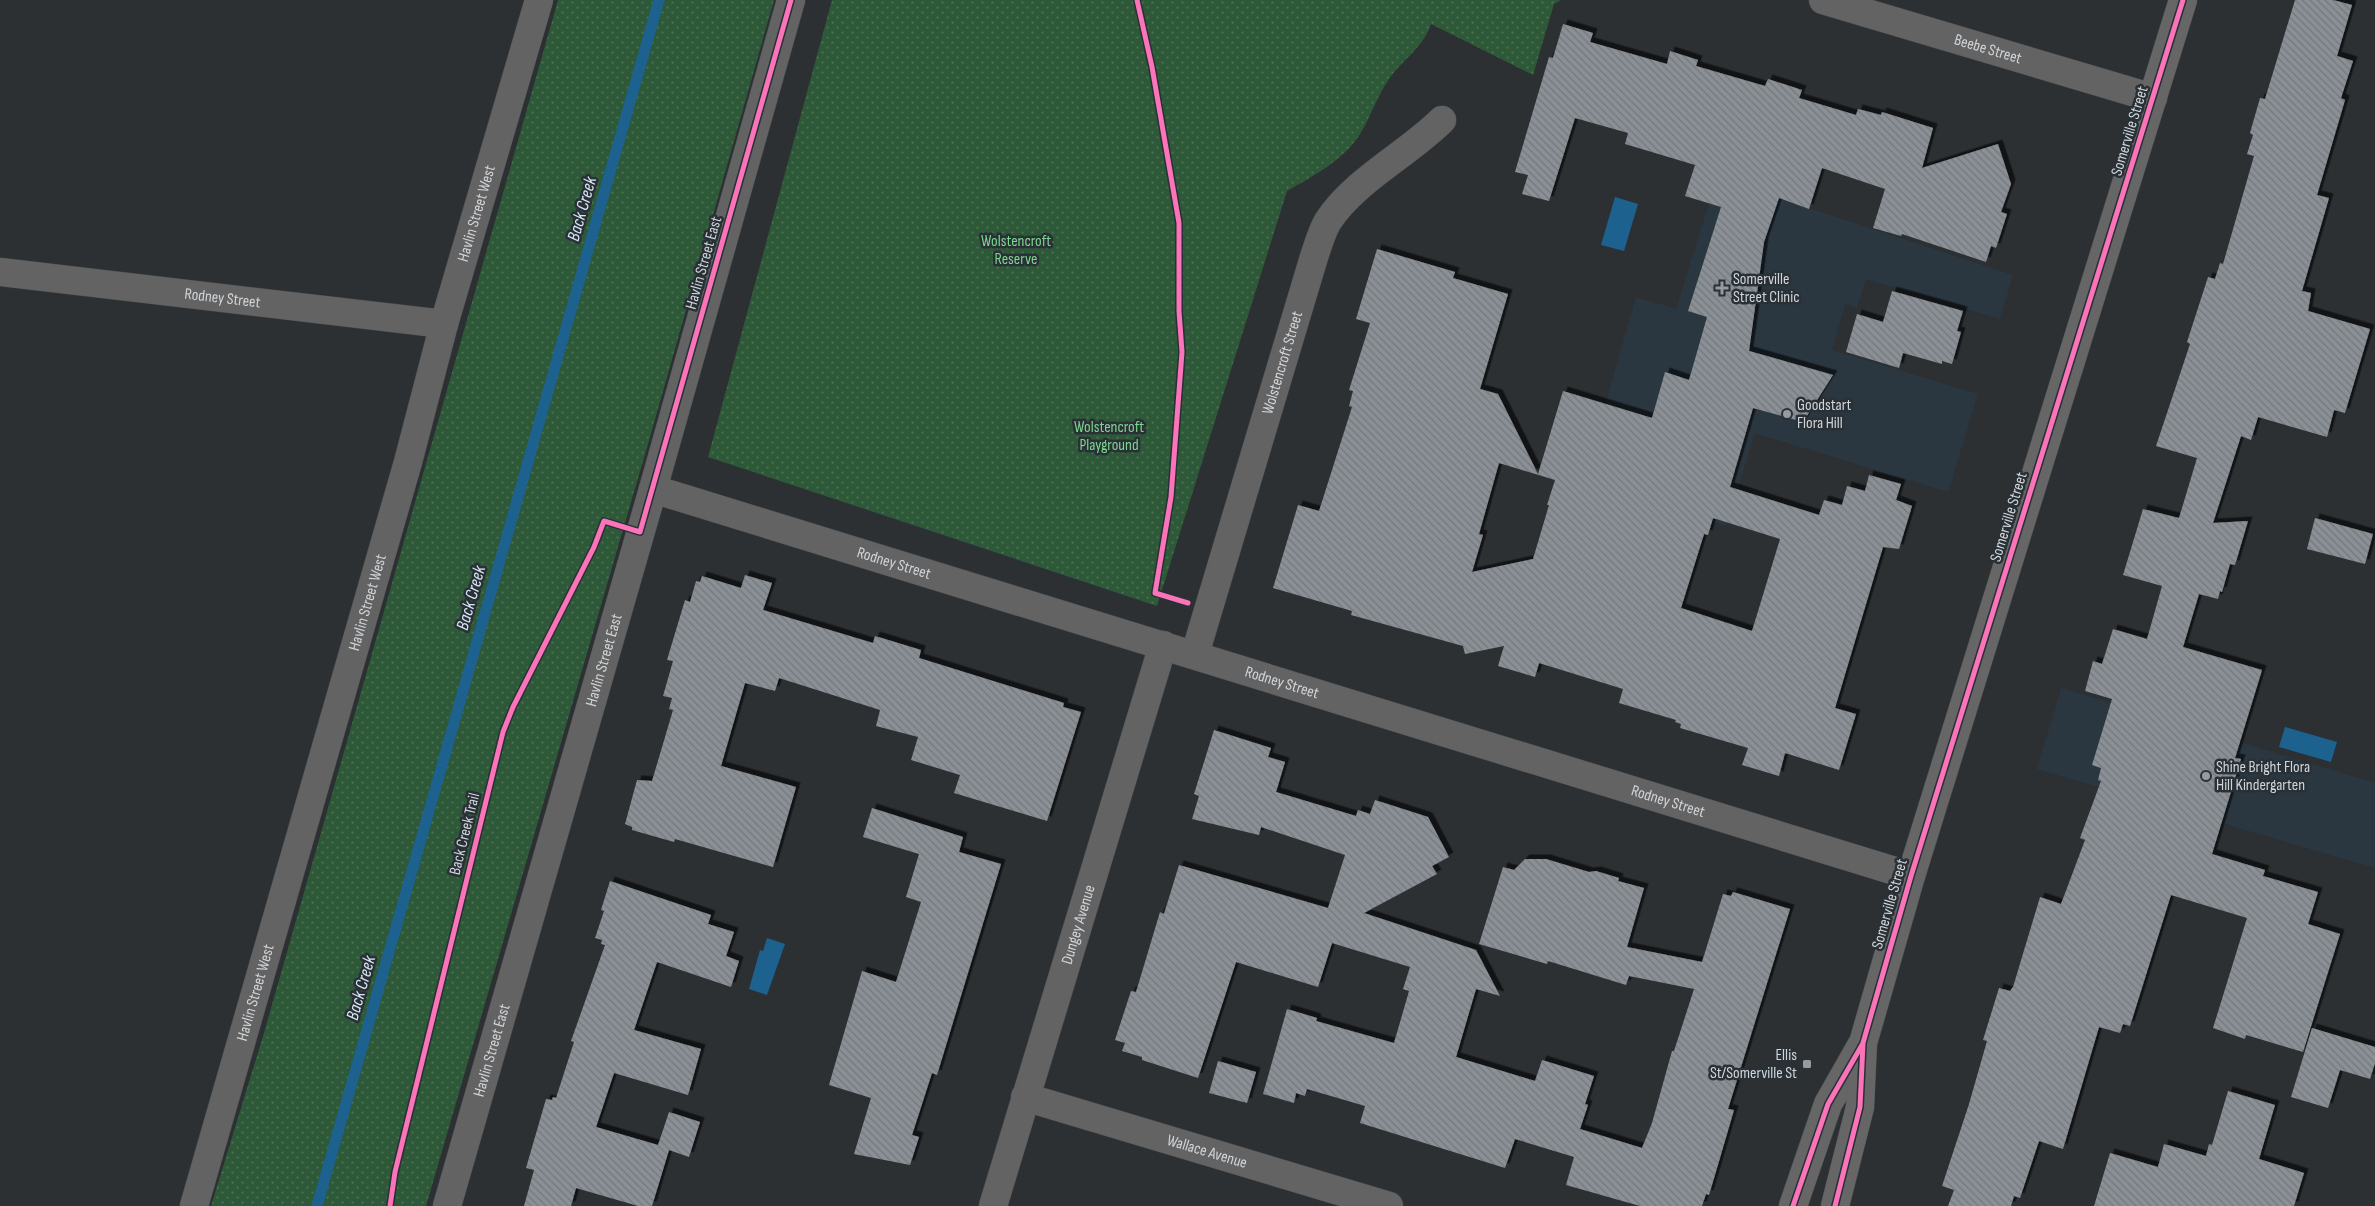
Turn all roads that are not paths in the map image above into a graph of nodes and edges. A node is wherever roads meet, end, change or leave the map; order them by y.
1 (539, 0) edge
2 (791, 0) edge
3 (1823, 0) edge
4 (2183, 0) edge
5 (2153, 98) junction
6 (1442, 120) dead end
7 (0, 272) edge
8 (444, 324) junction
9 (653, 489) junction
10 (1163, 645) junction
11 (1195, 654) junction
12 (1911, 876) junction
13 (1863, 1043) junction
14 (1025, 1098) junction
15 (194, 1206) edge
16 (447, 1206) edge
17 (993, 1206) edge
18 (1389, 1206) edge
19 (1793, 1206) edge
20 (1835, 1206) edge

1 - 8 street, Havlin Street West
2 - 9 street, Havlin Street East
3 - 5 street, Beebe Street
4 - 5 street, Somerville Street
5 - 12 street, Somerville Street
6 - 11 street, Wolstencroft Street
7 - 8 street, Rodney Street
8 - 15 street, Havlin Street West
9 - 10 street, Rodney Street
9 - 16 street, Havlin Street East
10 - 11 street, Rodney Street
10 - 14 street, Dungey Avenue
11 - 12 street, Rodney Street
12 - 13 street, Somerville Street
13 - 19 street, Somerville Street
13 - 20 street, Somerville Street
14 - 17 street, Dungey Avenue
14 - 18 street, Wallace Avenue

